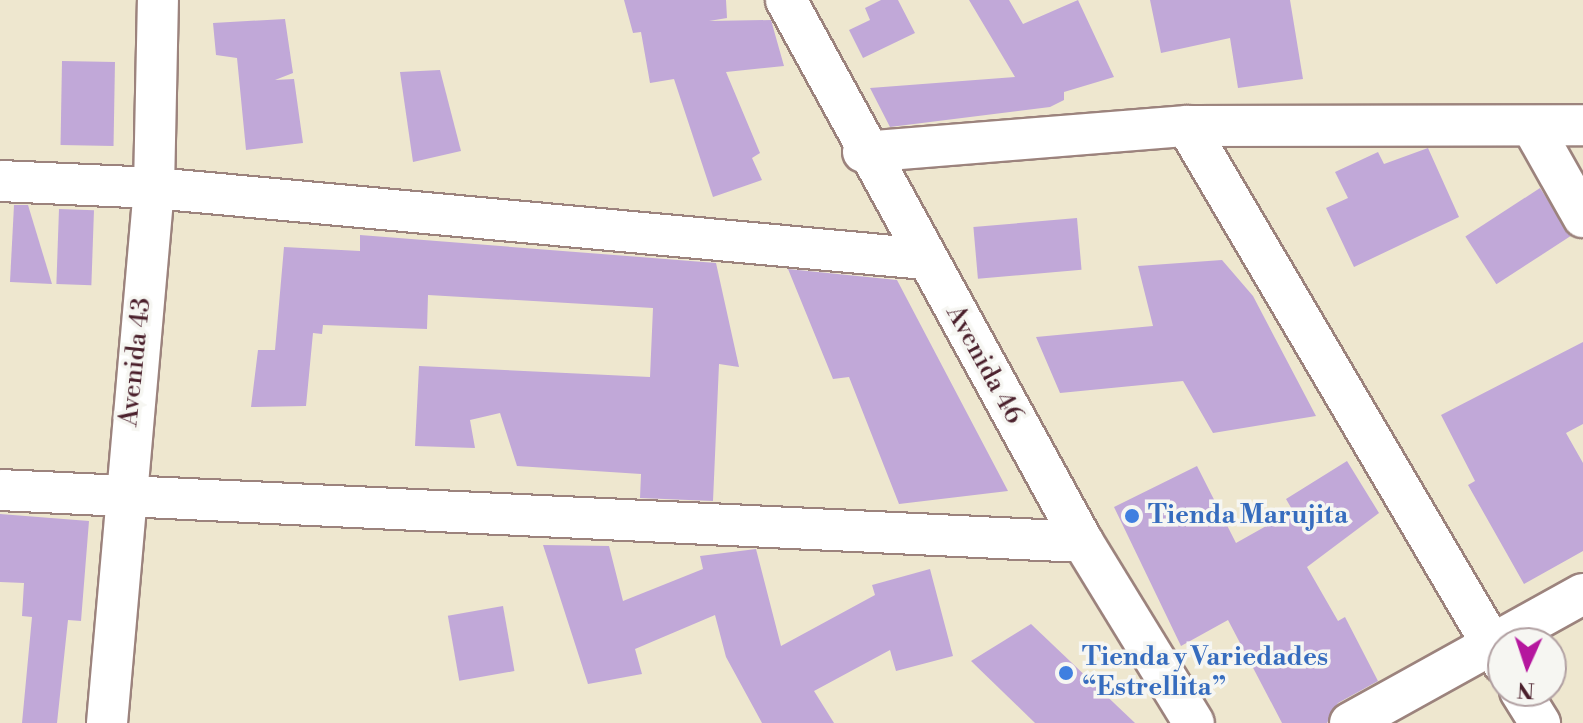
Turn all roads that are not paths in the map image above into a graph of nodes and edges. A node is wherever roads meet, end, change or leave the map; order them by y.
1 (158, 0) edge
2 (786, 0) edge
3 (1583, 125) edge
4 (1187, 126) junction
5 (1534, 130) junction
6 (863, 152) junction
7 (0, 181) edge
8 (154, 188) junction
9 (1583, 217) edge
10 (925, 259) junction
11 (0, 490) edge
12 (122, 495) junction
13 (1083, 542) junction
14 (1583, 594) edge
15 (1534, 627) edge
16 (1487, 637) edge
17 (1487, 656) edge
18 (107, 723) edge
19 (1194, 723) edge
20 (1350, 723) edge

1 - 8 street, Avenida 43
2 - 6 street, Avenida 46
3 - 5 street
4 - 5 street
4 - 6 street
4 - 16 street
5 - 9 street
6 - 10 street, Avenida 46
7 - 8 street
8 - 10 street
8 - 12 street, Avenida 43
10 - 13 street, Avenida 46
11 - 12 street
12 - 13 street
12 - 18 street, Avenida 43
13 - 19 street, Avenida 46
14 - 15 street
17 - 20 street

